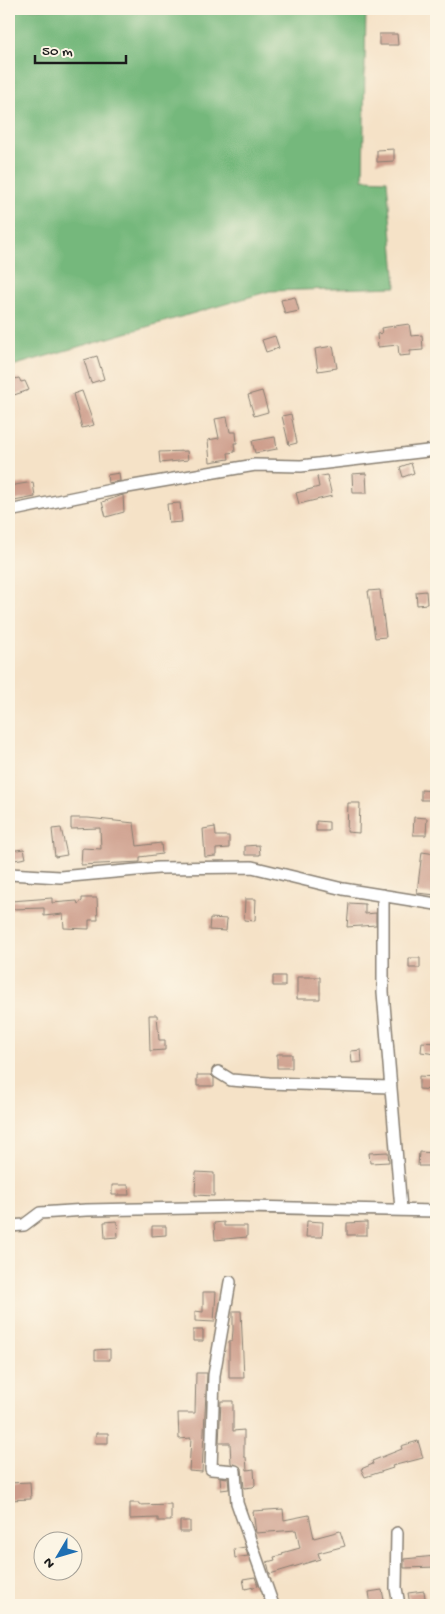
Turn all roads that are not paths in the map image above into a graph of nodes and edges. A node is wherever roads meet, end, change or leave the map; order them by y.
1 (436, 450) edge
2 (9, 510) edge
3 (9, 874) edge
4 (383, 895) junction
5 (436, 904) edge
6 (218, 1072) dead end
7 (390, 1087) junction
8 (401, 1209) junction
9 (436, 1211) edge
10 (9, 1226) edge
11 (230, 1282) dead end
12 (397, 1533) dead end
13 (273, 1605) edge
14 (399, 1605) edge

1 - 2 street
3 - 4 street
4 - 5 street
4 - 7 street
6 - 7 street
7 - 8 street
8 - 9 street
8 - 10 street
11 - 13 street
12 - 14 street

